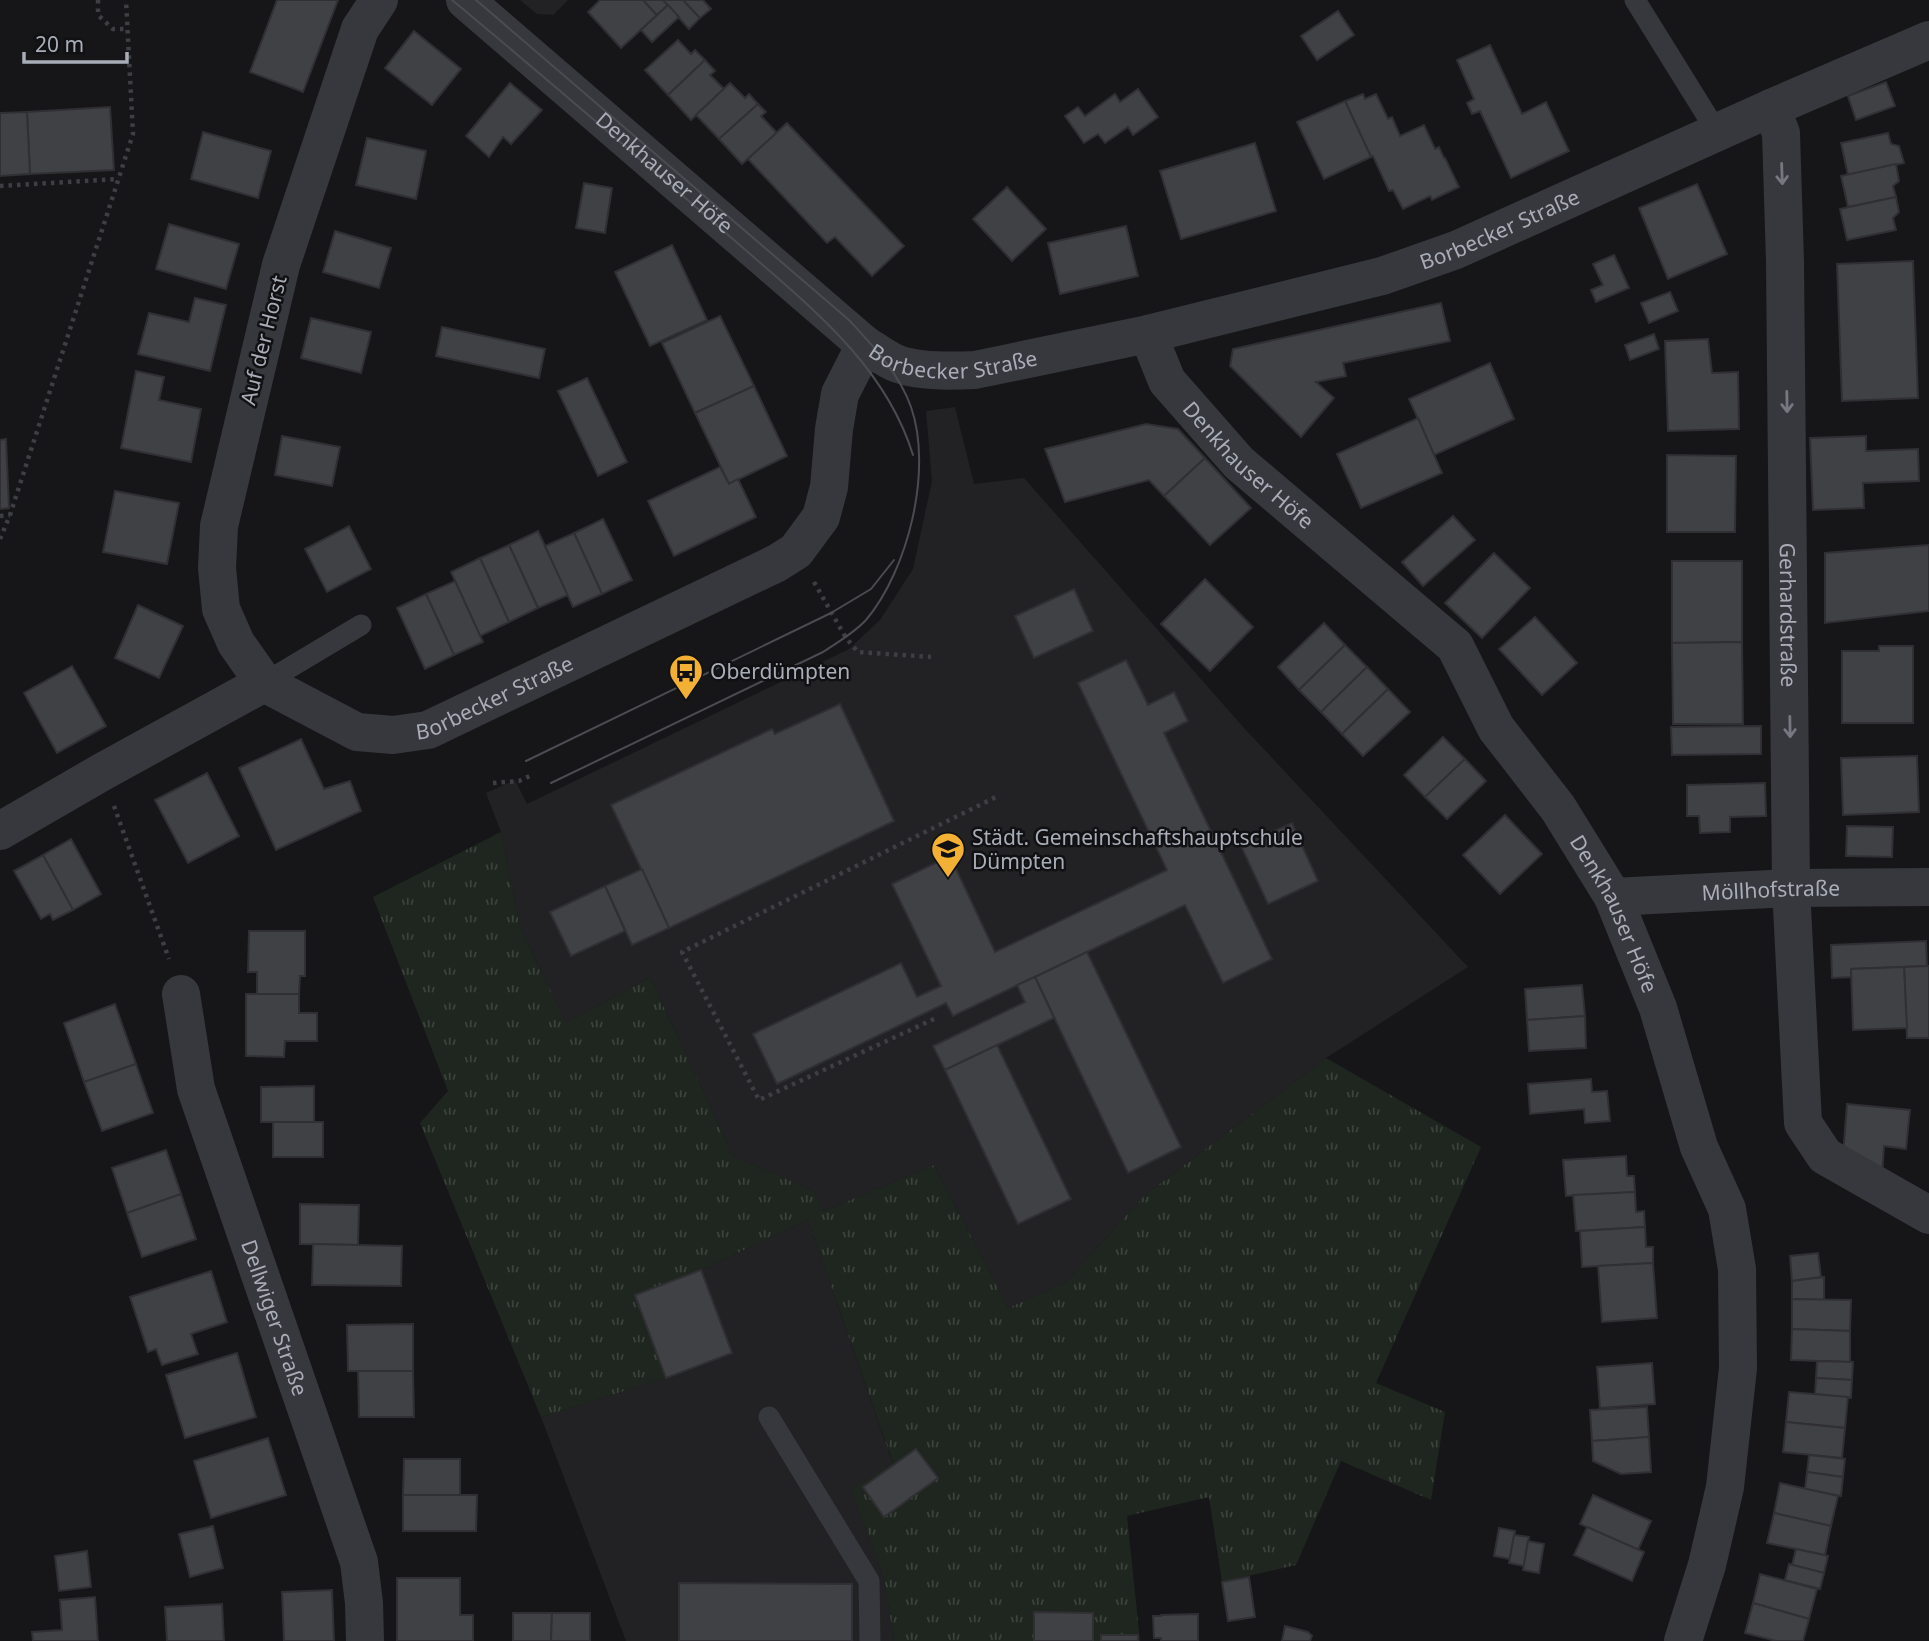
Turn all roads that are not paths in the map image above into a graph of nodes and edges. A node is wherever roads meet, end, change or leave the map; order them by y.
1 (379, 0) edge
2 (465, 0) edge
3 (1635, 0) edge
4 (1929, 40) edge
5 (1771, 108) junction
6 (1717, 132) junction
7 (1148, 334) junction
8 (866, 345) junction
9 (361, 625) dead end
10 (264, 683) junction
11 (0, 831) edge
12 (1929, 887) edge
13 (1791, 888) junction
14 (1613, 897) junction
15 (181, 994) road end
16 (1929, 1215) edge
17 (769, 1417) dead end
18 (365, 1641) edge
19 (870, 1641) edge
20 (1683, 1641) edge

1 - 10 street, Auf der Horst
2 - 8 street, Denkhauser Höfe
3 - 6 lane
4 - 5 street, Borbecker Straße
5 - 6 street, Borbecker Straße
5 -> 13 street, Gerhardstraße
6 - 7 street, Borbecker Straße
7 - 8 street, Borbecker Straße
7 - 14 street, Denkhauser Höfe
8 - 10 street, Borbecker Straße
9 - 10 lane
10 - 11 street
12 - 13 street, Möllhofstraße
13 - 14 street, Möllhofstraße
13 - 16 street, Gerhardstraße
14 - 20 street, Denkhauser Höfe
15 - 18 street, Dellwiger Straße
17 - 19 lane

